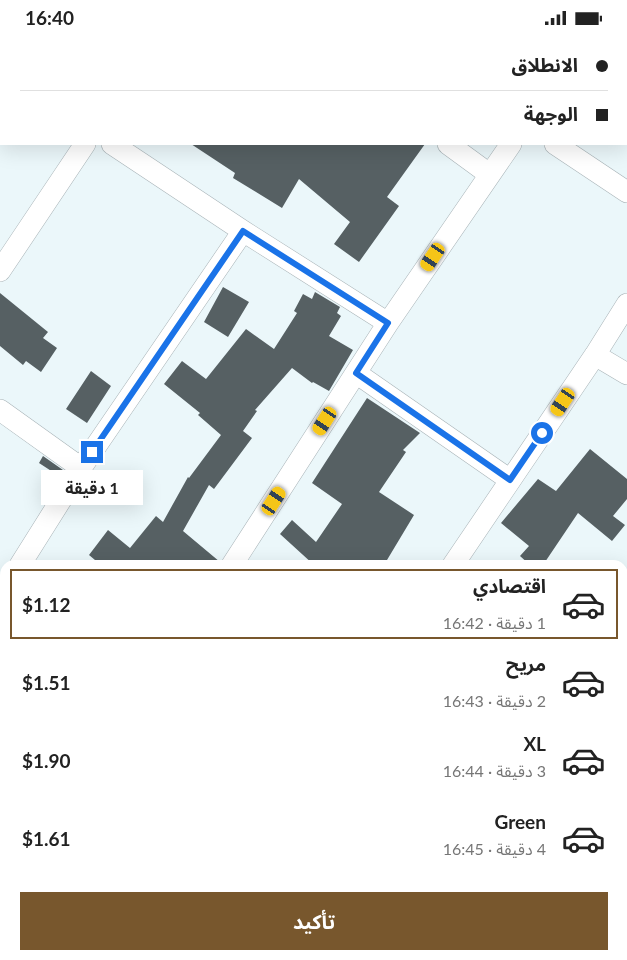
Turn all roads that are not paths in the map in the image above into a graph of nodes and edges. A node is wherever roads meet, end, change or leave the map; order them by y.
1 (84, 145) edge
2 (114, 145) edge
3 (449, 145) edge
4 (510, 145) edge
5 (556, 145) edge
6 (489, 174) junction
7 (627, 192) edge
8 (243, 231) junction
9 (0, 271) edge
10 (627, 304) edge
11 (388, 323) junction
12 (595, 355) junction
13 (356, 373) junction
14 (627, 374) edge
15 (0, 411) edge
16 (81, 468) junction
17 (510, 480) junction
18 (23, 560) edge
19 (235, 560) edge
20 (456, 560) edge

1 - 9 street
2 - 8 street
3 - 6 street
4 - 6 street
5 - 7 street
6 - 11 street
8 - 11 street
8 - 16 street
10 - 12 street
11 - 13 street
12 - 14 street
12 - 17 street
13 - 17 street
13 - 19 street
15 - 16 street
16 - 18 street
17 - 20 street

